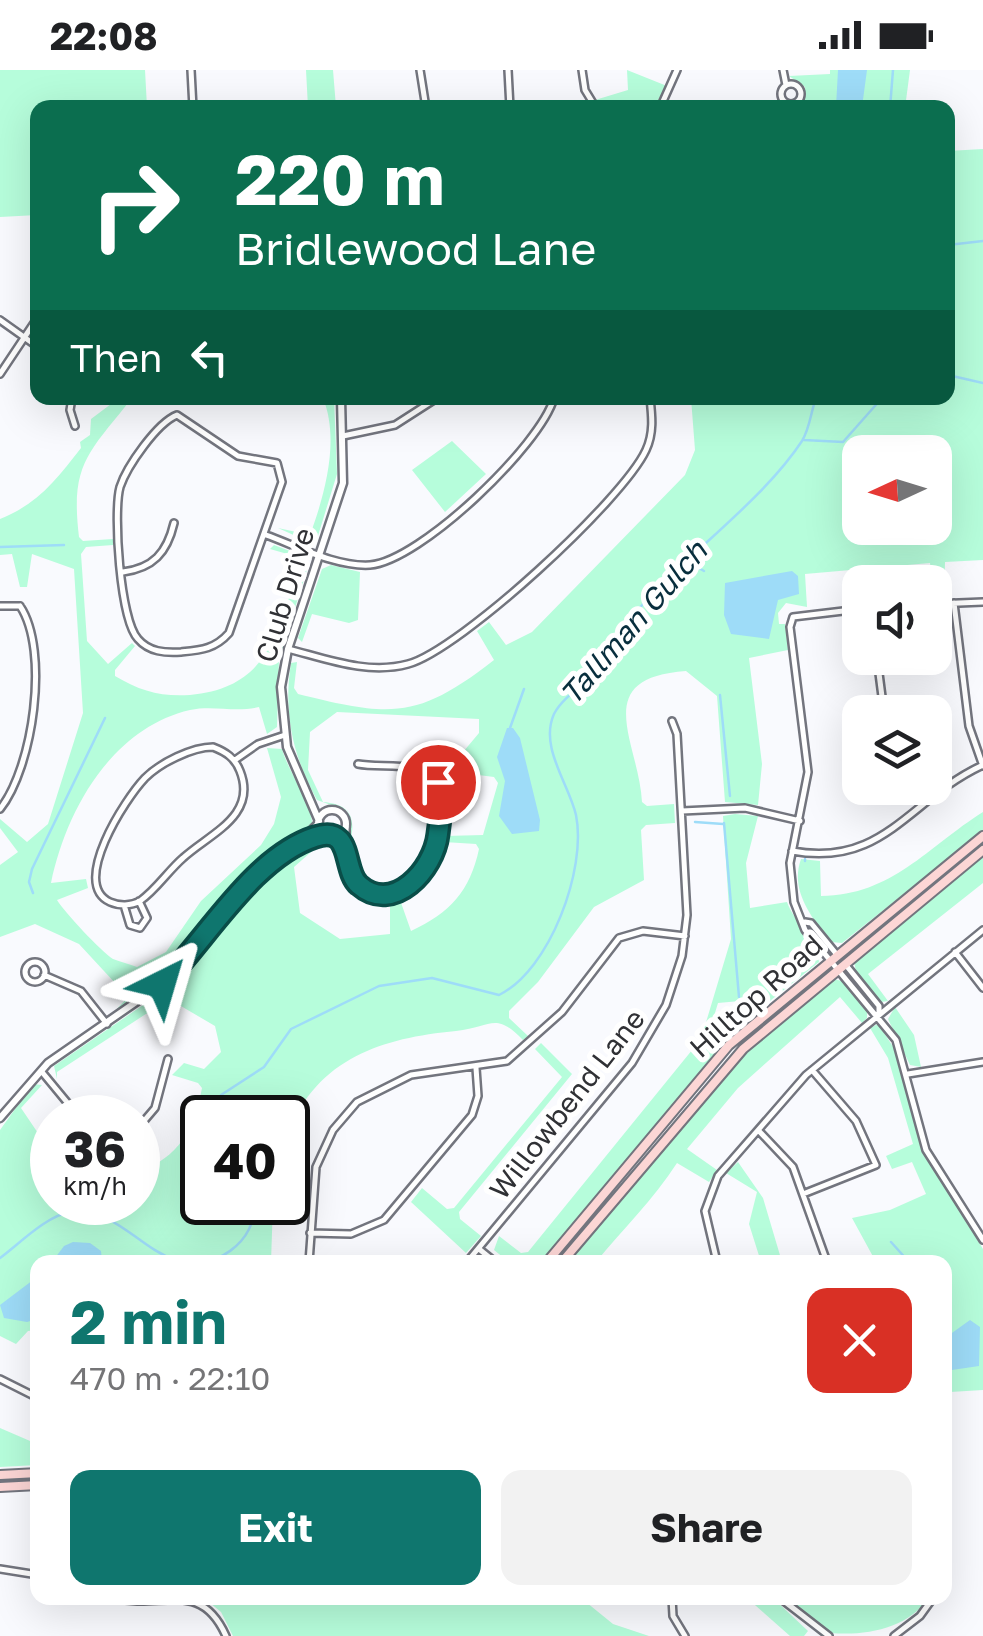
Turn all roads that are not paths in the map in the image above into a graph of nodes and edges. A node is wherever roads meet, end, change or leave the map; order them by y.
1 (191, 70) edge
2 (420, 70) edge
3 (508, 70) edge
4 (582, 70) edge
5 (677, 70) edge
6 (783, 70) edge
7 (786, 85) junction
8 (193, 100) edge
9 (425, 100) edge
10 (510, 100) edge
11 (592, 100) edge
12 (664, 100) edge
13 (782, 100) edge
14 (796, 100) edge
15 (0, 320) edge
16 (30, 327) edge
17 (23, 336) junction
18 (30, 341) edge
19 (0, 374) edge
20 (71, 405) edge
21 (341, 405) edge
22 (425, 405) edge
23 (551, 405) edge
24 (650, 405) edge
25 (174, 407) dead end
26 (176, 416) junction
27 (75, 426) dead end
28 (343, 436) junction
29 (174, 523) dead end
30 (266, 535) junction
31 (320, 554) junction
32 (123, 572) junction
33 (983, 602) edge
34 (954, 603) joint
35 (0, 606) edge
36 (842, 611) edge
37 (288, 649) junction
38 (672, 721) dead end
39 (285, 735) junction
40 (235, 760) junction
41 (358, 764) dead end
42 (983, 766) edge
43 (447, 769) dead end
44 (436, 779) junction
45 (310, 802) junction
46 (922, 806) joint
47 (0, 809) edge
48 (329, 810) junction
49 (682, 811) junction
50 (800, 821) junction
51 (319, 823) junction
52 (346, 826) junction
53 (329, 836) junction
54 (983, 836) edge
55 (299, 844) junction
56 (348, 850) junction
57 (983, 850) edge
58 (792, 851) junction
59 (354, 880) junction
60 (345, 884) dead end
61 (139, 901) junction
62 (124, 905) junction
63 (983, 930) edge
64 (685, 936) junction
65 (955, 952) junction
66 (833, 956) junction
67 (840, 966) junction
68 (44, 975) dead end
69 (983, 988) edge
70 (879, 1014) junction
71 (107, 1024) junction
72 (168, 1060) dead end
73 (983, 1062) edge
74 (476, 1068) junction
75 (40, 1070) junction
76 (812, 1070) junction
77 (908, 1074) junction
78 (61, 1095) edge
79 (159, 1095) edge
80 (0, 1118) edge
81 (760, 1132) junction
82 (803, 1194) junction
83 (310, 1233) junction
84 (983, 1240) edge
85 (479, 1250) junction
86 (309, 1255) edge
87 (474, 1255) edge
88 (486, 1255) edge
89 (552, 1255) edge
90 (568, 1255) edge
91 (714, 1255) edge
92 (825, 1255) edge
93 (0, 1378) edge
94 (30, 1394) edge
95 (30, 1473) edge
96 (0, 1475) edge
97 (30, 1485) edge
98 (0, 1487) edge
99 (0, 1569) edge
100 (30, 1574) edge
101 (201, 1605) edge
102 (673, 1605) edge
103 (787, 1605) edge
104 (928, 1605) edge
105 (813, 1631) edge
106 (226, 1636) edge
107 (686, 1636) edge
108 (829, 1636) edge
109 (894, 1636) edge

1 - 8 street
2 - 9 street
3 - 10 street
4 - 11 street
5 - 12 street
6 - 7 street
7 - 13 street
7 - 14 street
15 - 17 street
16 - 17 street
17 - 18 street
17 - 19 street
20 - 27 street
21 - 28 street, Club Drive
22 - 28 street
23 - 31 street
24 - 37 street
25 - 26 street
26 - 30 street
26 - 32 street
28 - 31 street, Club Drive
29 - 32 street
30 - 31 street
30 - 32 street
31 - 37 street, Club Drive
33 - 34 street
34 - 42 street
35 - 47 street
36 - 50 street
37 - 39 street, Club Drive
38 - 49 street, Willowbend Lane
39 - 40 street
39 - 45 street, Club Drive
40 - 61 street
40 - 62 street
41 - 44 street
42 - 46 street
43 - 44 street
44 - 59 street
45 - 48 street
45 - 51 street, Club Drive
46 - 58 street
48 - 51 street
48 - 52 street
49 - 50 street
49 - 64 street, Willowbend Lane
50 - 58 street
51 - 53 street, Club Drive
51 - 55 street
52 - 53 street
52 - 56 street
53 - 55 street
53 - 56 street
54 - 66 main road, Hilltop Road
55 - 71 street
56 - 59 street
57 - 67 main road, Hilltop Road
58 - 66 street
59 - 60 street
61 - 62 street
61 - 62 street
63 - 65 street
64 - 74 street
64 - 85 street, Willowbend Lane
65 - 69 street
65 - 70 street
66 - 67 street
66 - 89 main road, Hilltop Road
67 - 70 street
67 - 90 main road, Hilltop Road
68 - 71 street
70 - 76 street
70 - 77 street
71 - 75 street
72 - 79 street
73 - 77 street
74 - 83 street
74 - 83 street
75 - 78 street
75 - 80 street
76 - 81 street
76 - 82 street
77 - 84 street
81 - 82 street
81 - 91 street
82 - 92 street
83 - 86 street
85 - 87 street, Willowbend Lane
85 - 88 street
93 - 94 street
95 - 96 main road
97 - 98 main road
99 - 100 street
101 - 106 street
102 - 107 street
103 - 105 street
104 - 109 street
105 - 108 street

